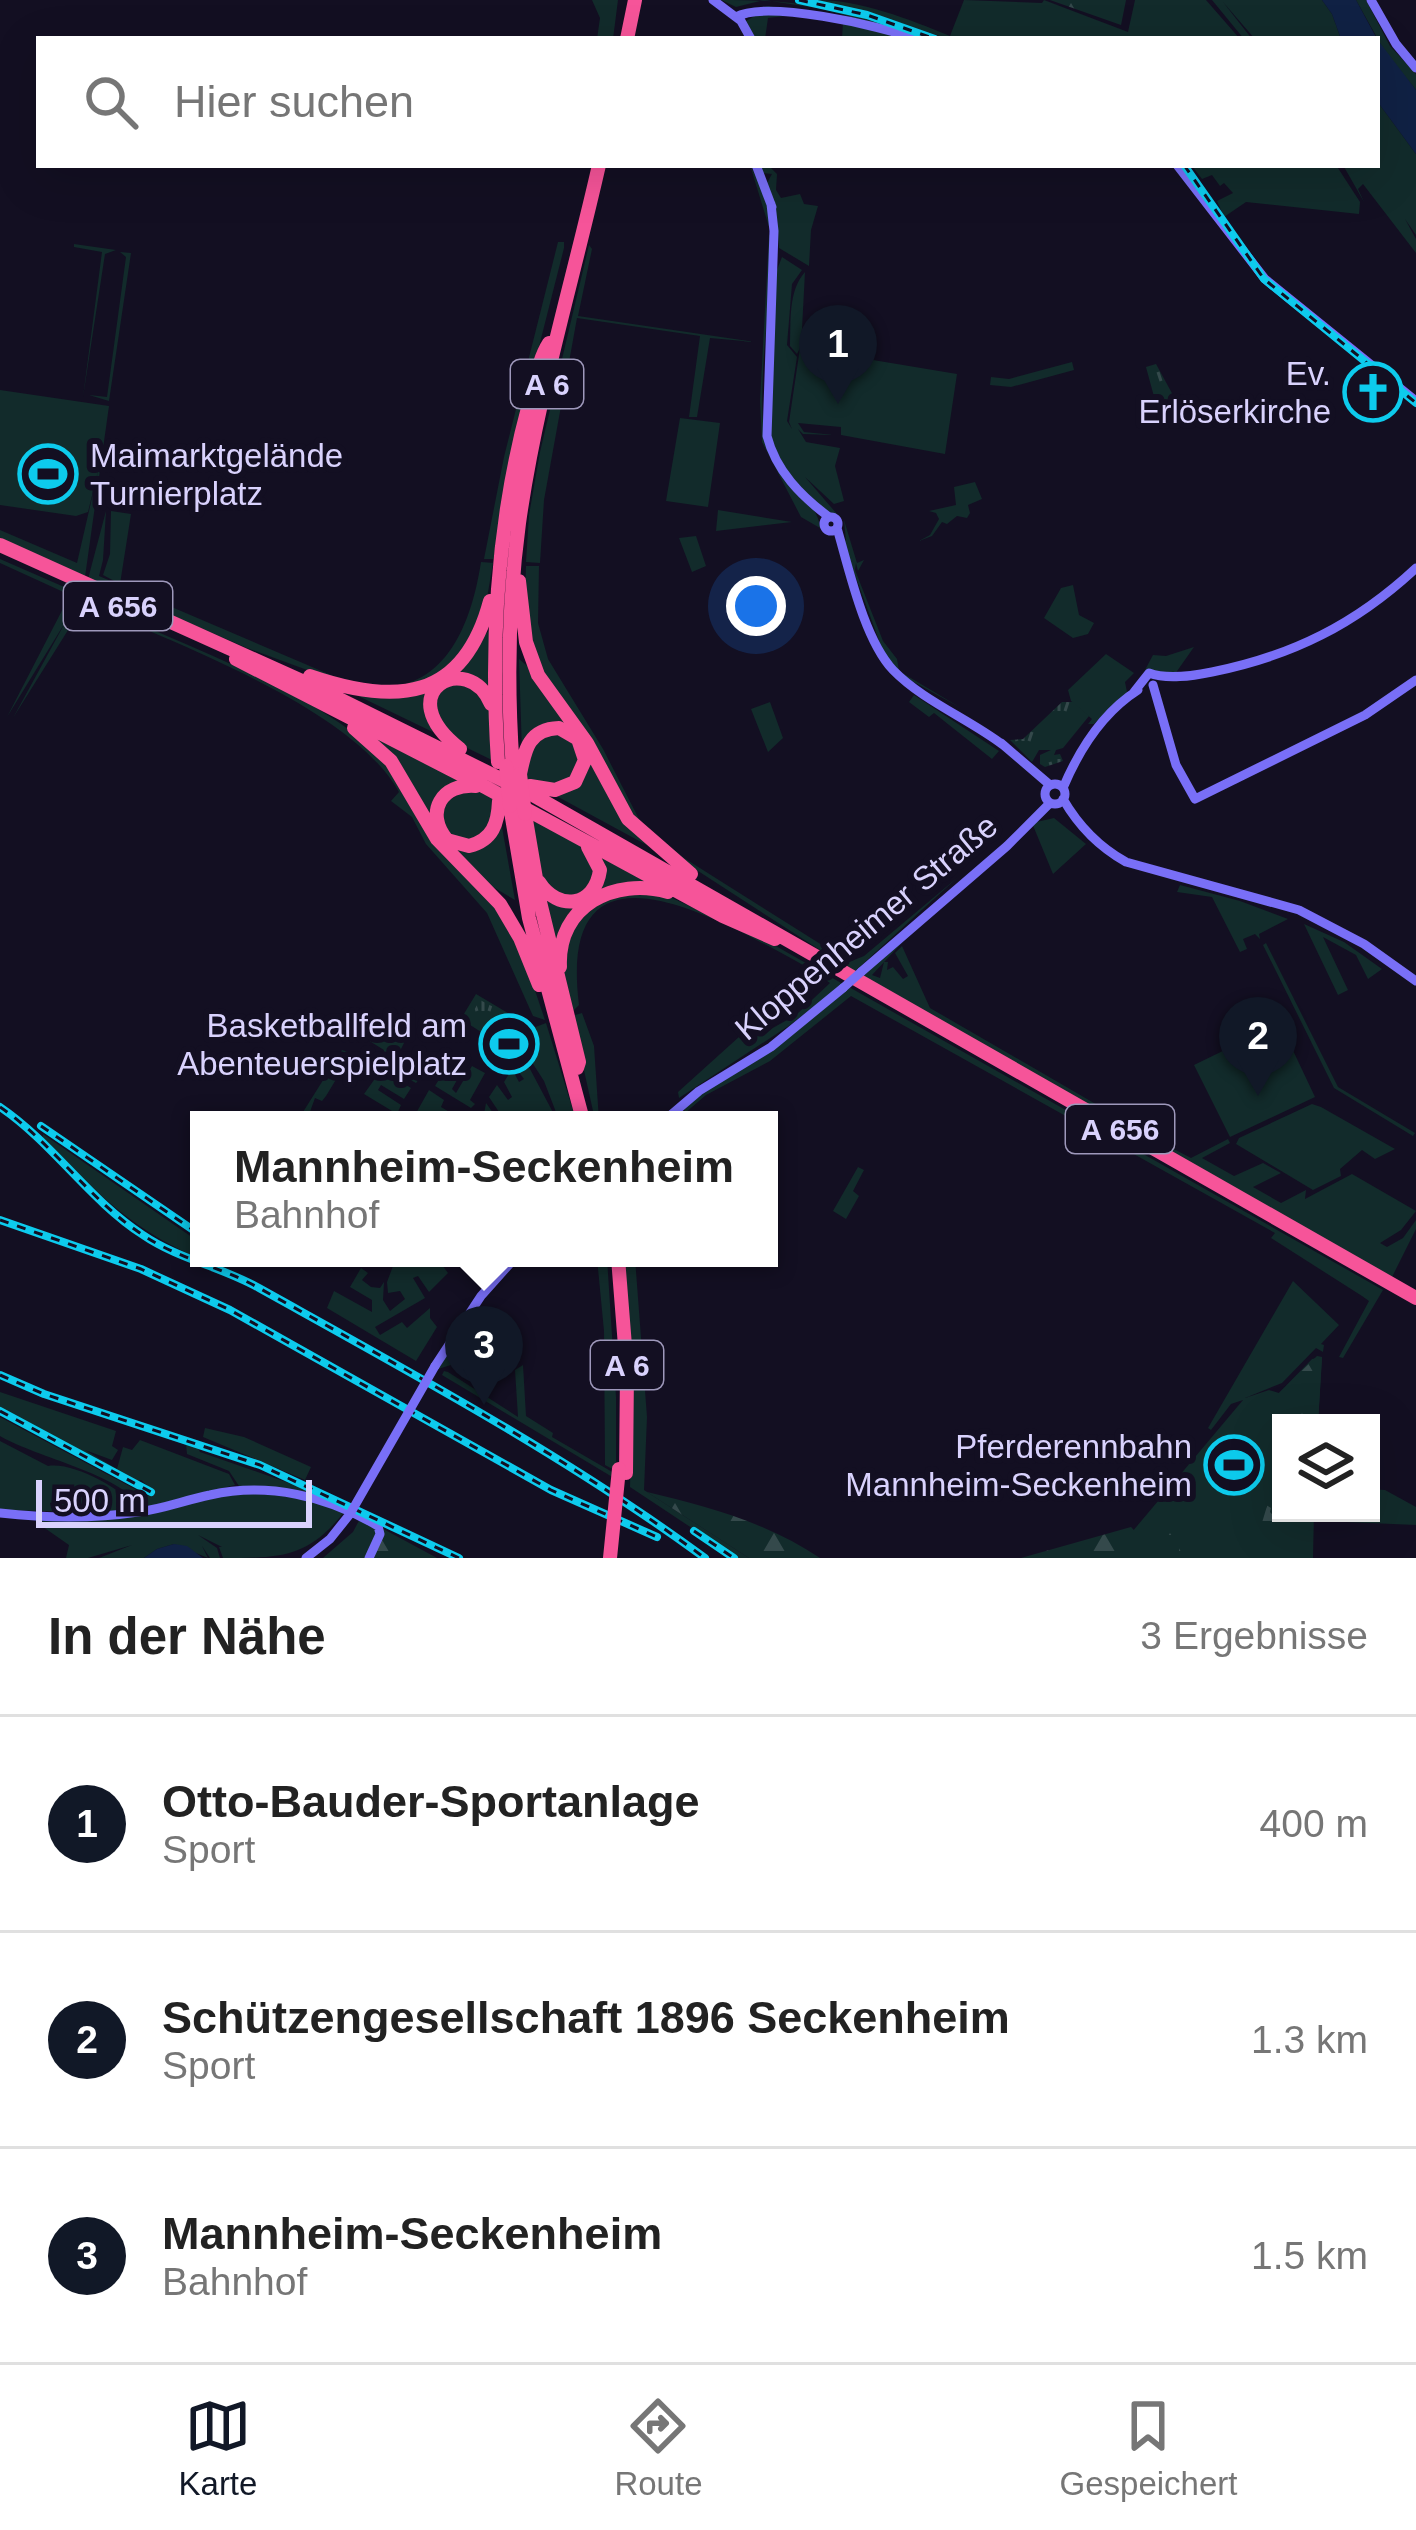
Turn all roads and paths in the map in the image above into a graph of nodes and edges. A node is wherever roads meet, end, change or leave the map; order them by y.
1 (631, 0) edge
2 (713, 0) edge
3 (1371, 0) edge
4 (736, 13) junction
5 (623, 36) edge
6 (748, 36) edge
7 (908, 36) edge
8 (1416, 68) edge
9 (593, 168) edge
10 (593, 168) edge
11 (757, 168) edge
12 (1179, 168) edge
13 (1416, 401) edge
14 (0, 549) edge
15 (511, 565) junction
16 (1416, 568) edge
17 (234, 654) junction
18 (304, 674) junction
19 (1416, 680) edge
20 (1151, 682) junction
21 (326, 708) junction
22 (495, 720) junction
23 (460, 749) junction
24 (513, 772) junction
25 (1054, 794) junction
26 (506, 801) junction
27 (570, 832) junction
28 (533, 867) junction
29 (691, 874) junction
30 (689, 898) junction
31 (770, 933) junction
32 (1416, 983) edge
33 (539, 985) junction
34 (560, 1015) junction
35 (584, 1111) edge
36 (585, 1111) edge
37 (676, 1111) edge
38 (507, 1267) edge
39 (615, 1267) edge
40 (1416, 1302) edge
41 (0, 1513) edge
42 (312, 1556) edge
43 (369, 1558) edge
44 (614, 1558) edge

1 - 5 highway
2 - 4 main road
3 - 8 main road
4 - 6 main road
4 - 7 main road
9 - 15 highway, A 6
10 - 15 highway, A 6
11 - 25 main road
12 - 13 main road
14 - 17 highway, A 656
15 - 18 highway
15 - 22 highway
15 - 24 highway
15 - 29 highway
16 - 20 main road
17 - 18 highway
17 - 21 highway
17 - 31 highway, A 656
18 - 23 highway
19 - 20 main road
20 - 25 main road, Kloppenheimer Straße
21 - 26 highway
21 - 33 highway
22 - 23 highway
22 - 24 highway
23 - 24 highway
24 - 24 highway
24 - 26 highway, bridge
24 - 26 highway, bridge
24 - 29 highway
25 - 32 main road
25 - 37 main road, Kloppenheimer Straße, bridge
26 - 26 highway
26 - 27 highway
26 - 28 highway
26 - 33 highway
26 - 34 highway
27 - 28 highway
27 - 30 highway
28 - 34 highway
29 - 31 highway
30 - 31 highway
30 - 34 highway
31 - 40 highway, A 656
33 - 34 highway
34 - 35 highway
34 - 36 highway
38 - 42 main road, bridge
39 - 44 highway, A 6, bridge
41 - 43 main road

